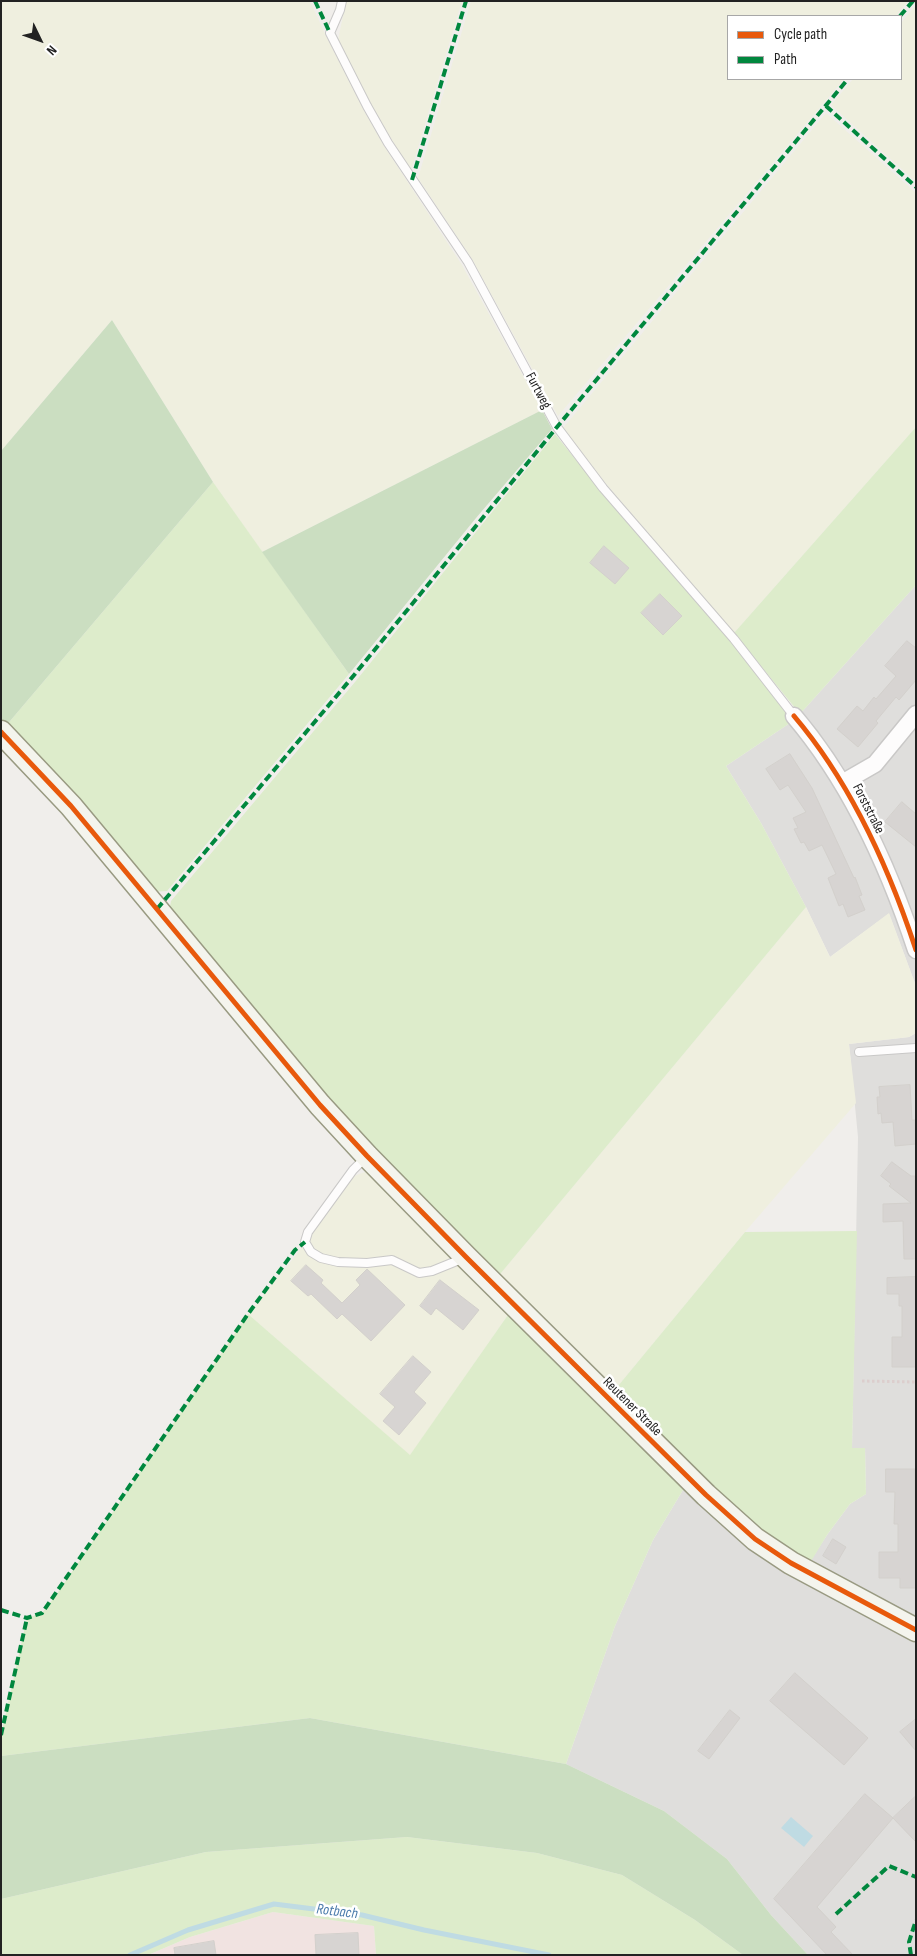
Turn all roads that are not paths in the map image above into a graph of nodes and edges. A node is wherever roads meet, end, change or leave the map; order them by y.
1 (342, 1) edge
2 (916, 714) edge
3 (794, 716) joint
4 (1, 732) edge
5 (842, 783) junction
6 (916, 950) edge
7 (916, 1048) edge
8 (859, 1052) dead end
9 (367, 1156) junction
10 (466, 1257) junction
11 (916, 1630) edge

1 - 3 lane, Furtweg
2 - 5 street
3 - 5 street, Forststraße
4 - 9 street, Reutener Straße
5 - 6 street, Forststraße
7 - 8 lane
9 - 10 street, Reutener Straße
9 - 10 lane
10 - 11 street, Reutener Straße

